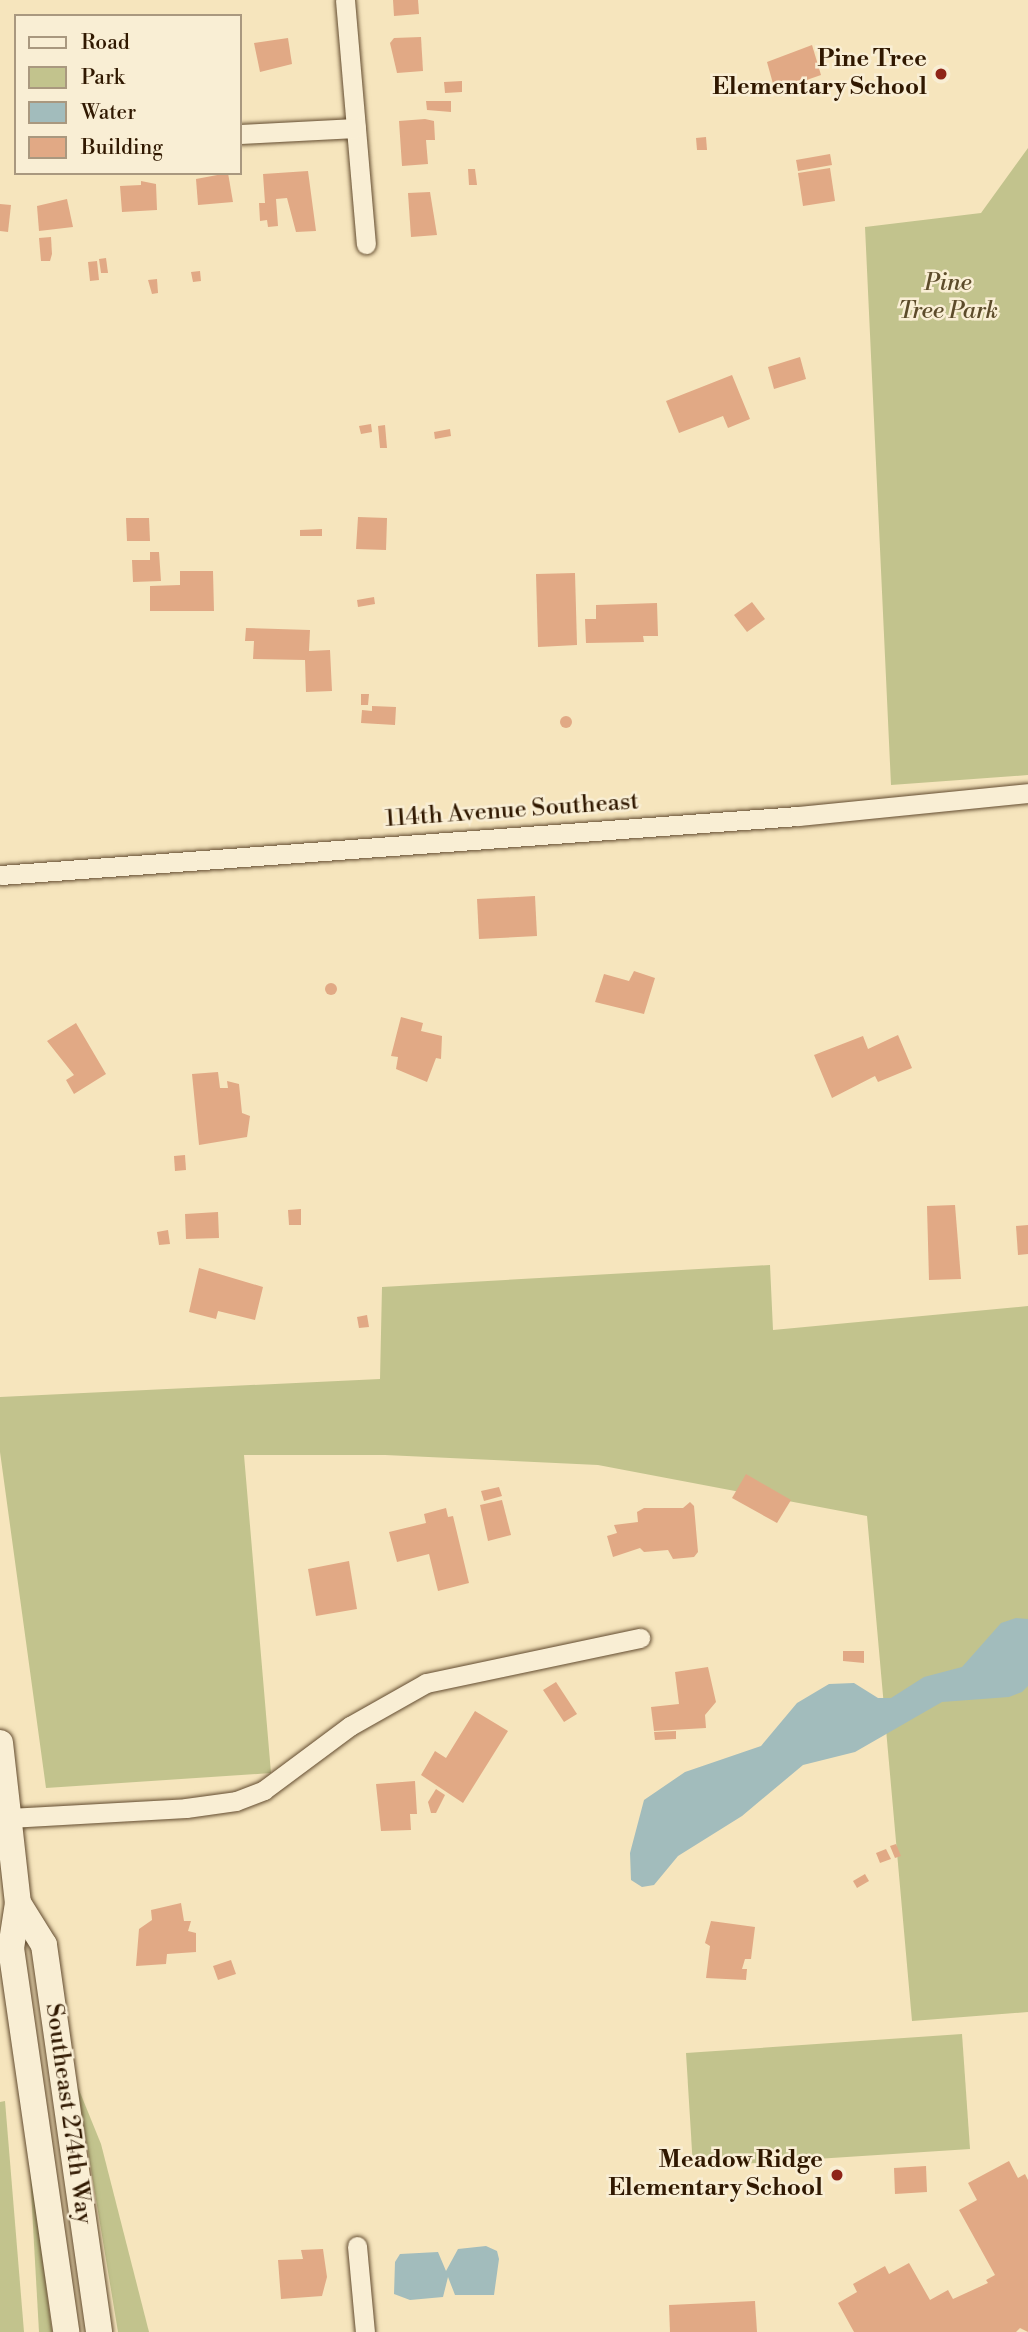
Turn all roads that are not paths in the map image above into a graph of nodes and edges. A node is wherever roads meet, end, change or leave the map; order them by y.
1 (345, 0) edge
2 (356, 128) junction
3 (242, 134) edge
4 (366, 244) dead end
5 (1028, 793) edge
6 (0, 875) edge
7 (640, 1638) dead end
8 (0, 1744) edge
9 (9, 1818) junction
10 (18, 1903) junction
11 (357, 2246) dead end
12 (66, 2332) edge
13 (99, 2332) edge
14 (365, 2332) edge

1 - 2 street
2 - 3 street
2 - 4 street
5 - 6 street, 114th Avenue Southeast
7 - 9 street
8 - 9 main road, Southeast 274th Way
9 - 10 main road, Southeast 274th Way
10 - 12 main road, Southeast 274th Way
10 - 13 main road, Southeast 274th Way
11 - 14 street

